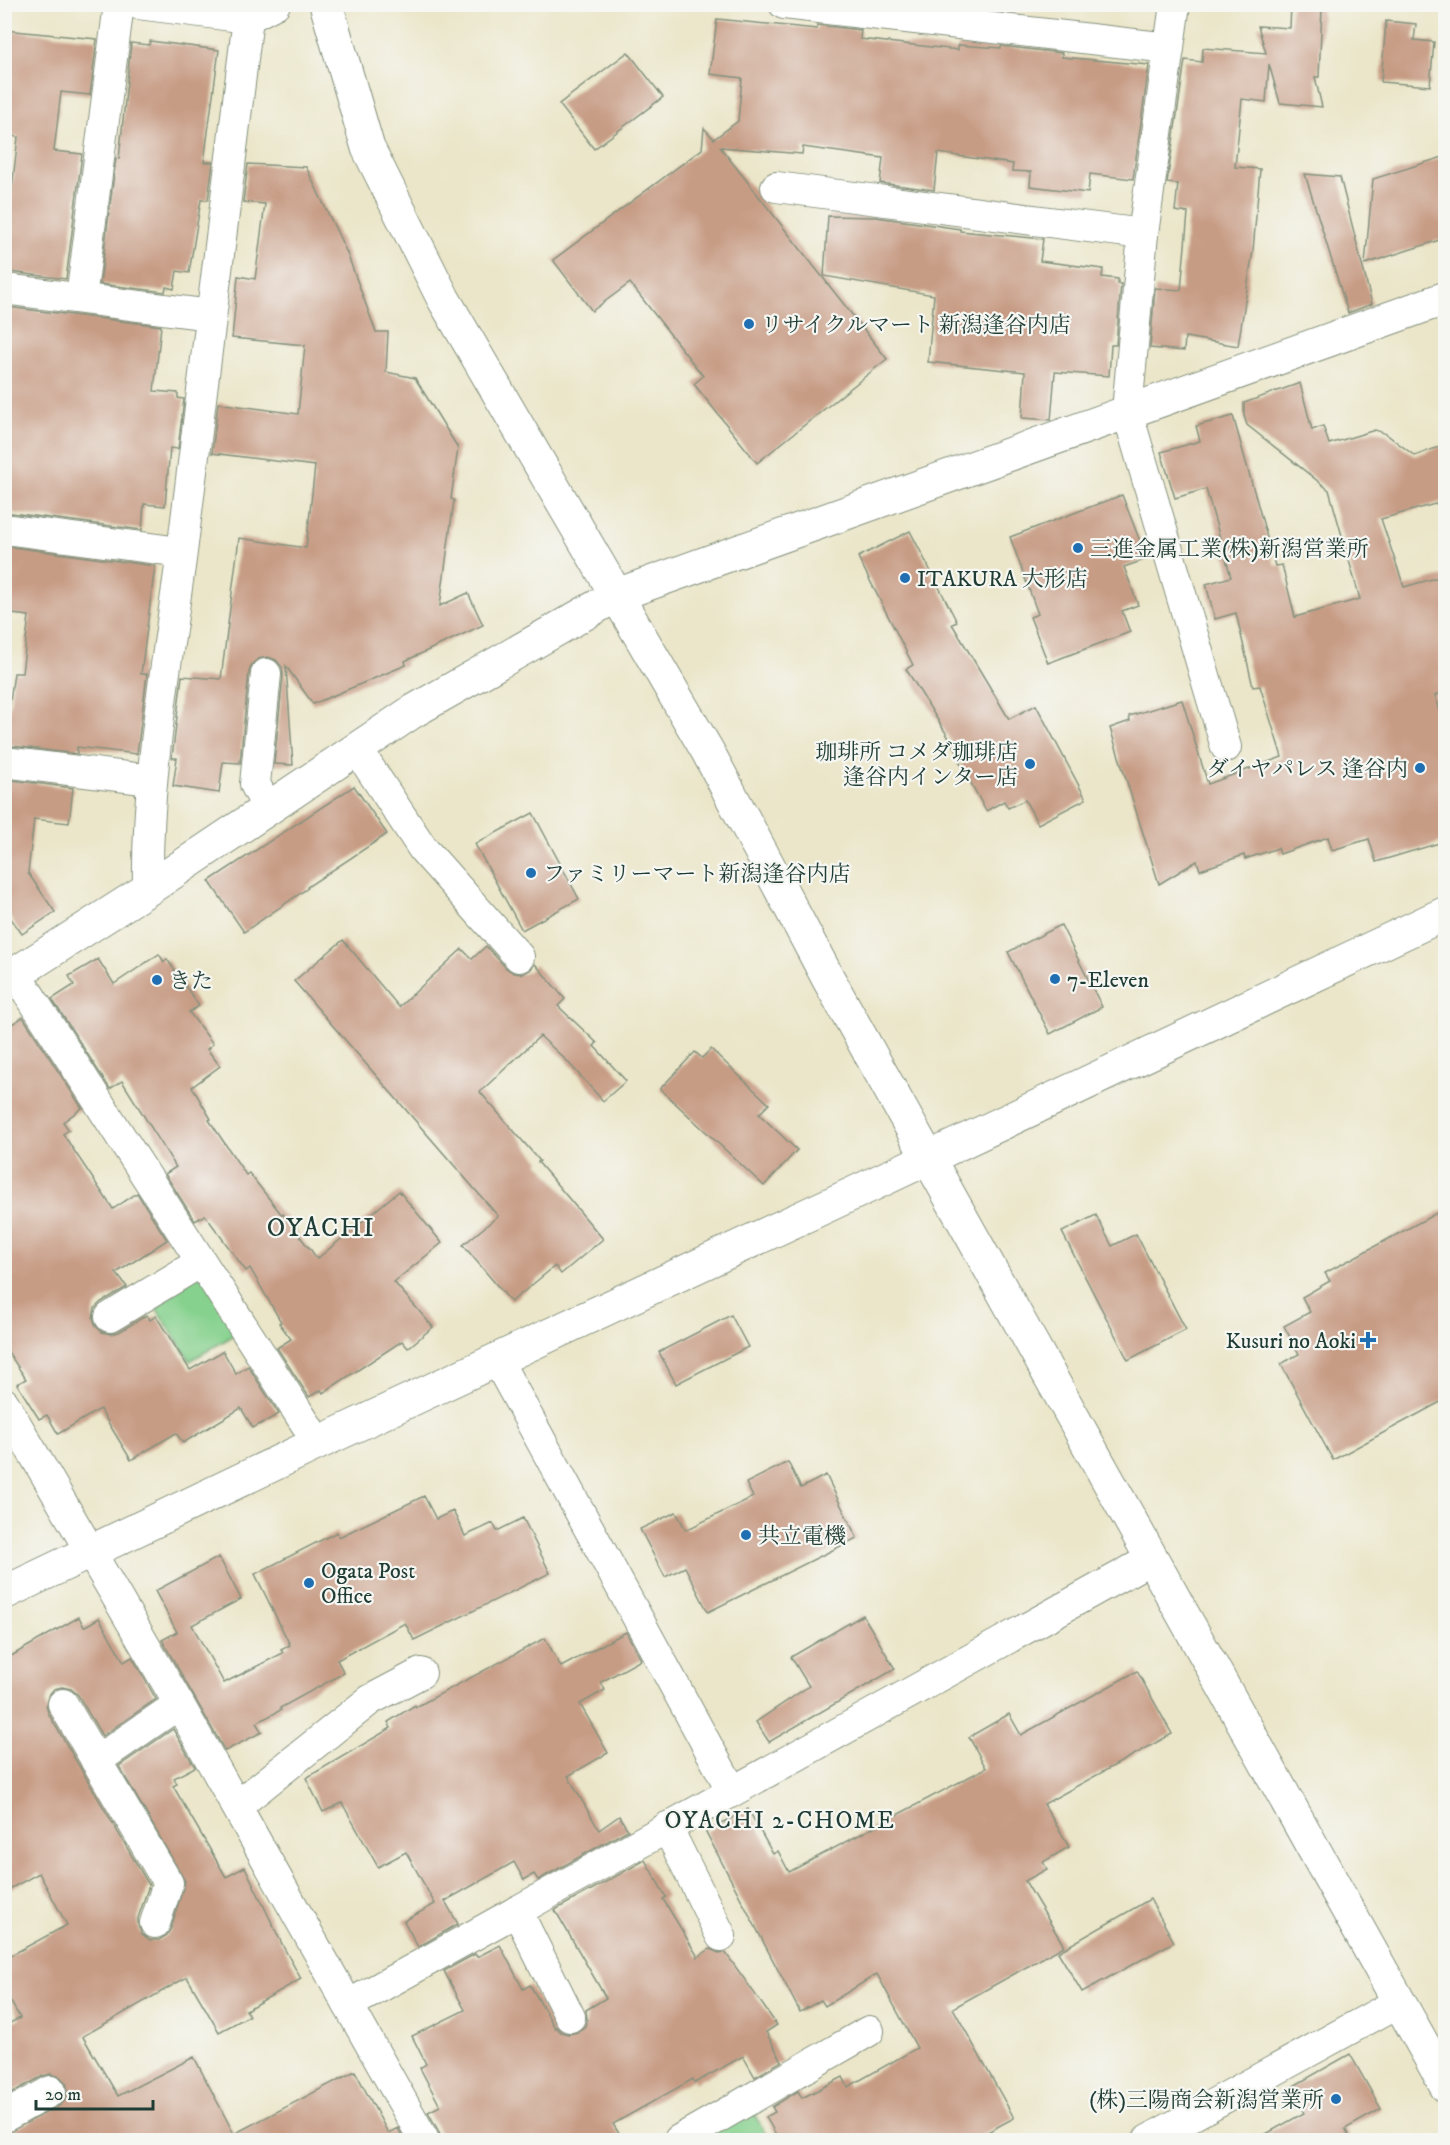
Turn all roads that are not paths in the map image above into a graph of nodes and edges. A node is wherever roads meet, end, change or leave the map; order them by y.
1 (119, 4) edge
2 (138, 4) edge
3 (276, 4) edge
4 (326, 4) edge
5 (784, 4) edge
6 (1175, 4) edge
7 (248, 18) junction
8 (1169, 48) junction
9 (776, 187) dead end
10 (1143, 234) junction
11 (4, 288) edge
12 (81, 298) junction
13 (1446, 298) edge
14 (211, 315) junction
15 (1127, 411) junction
16 (4, 529) edge
17 (182, 552) junction
18 (617, 595) junction
19 (266, 674) dead end
20 (1226, 747) dead end
21 (357, 748) junction
22 (4, 762) edge
23 (151, 780) junction
24 (268, 809) junction
25 (148, 890) junction
26 (1446, 913) edge
27 (519, 957) dead end
28 (10, 978) edge
29 (928, 1158) junction
30 (201, 1262) junction
31 (110, 1317) dead end
32 (497, 1360) junction
33 (4, 1403) edge
34 (318, 1443) junction
35 (91, 1553) junction
36 (1151, 1559) junction
37 (4, 1593) edge
38 (421, 1673) dead end
39 (63, 1704) dead end
40 (179, 1704) junction
41 (96, 1761) junction
42 (732, 1791) junction
43 (237, 1806) junction
44 (667, 1827) junction
45 (518, 1911) junction
46 (155, 1923) dead end
47 (721, 1936) dead end
48 (1399, 2002) junction
49 (348, 2005) junction
50 (570, 2018) dead end
51 (869, 2031) dead end
52 (1446, 2086) edge
53 (51, 2091) dead end
54 (4, 2117) edge
55 (424, 2140) edge
56 (679, 2140) edge
57 (1148, 2140) edge

1 - 12 street
2 - 7 street
3 - 7 street
4 - 18 street
5 - 8 street
6 - 8 street
7 - 14 street
8 - 10 street
9 - 10 street
10 - 15 street
11 - 12 street
12 - 14 street
13 - 15 street
14 - 17 street
15 - 18 street
15 - 20 street
16 - 17 street
17 - 23 street
18 - 21 street
18 - 29 street
19 - 24 street
21 - 24 street
21 - 27 street
22 - 23 street
23 - 25 street
24 - 25 street
25 - 28 street
26 - 29 street
28 - 30 street
29 - 32 street
29 - 36 street
30 - 31 street
30 - 34 street
32 - 34 street
32 - 42 street
33 - 35 street
34 - 35 street
35 - 37 street
35 - 40 street
36 - 42 street
36 - 48 street
38 - 43 street
39 - 41 street
40 - 41 street
40 - 43 street
41 - 46 street
42 - 44 street
43 - 49 street
44 - 45 street
44 - 47 street
45 - 49 street
45 - 50 street
48 - 52 street
48 - 57 street
49 - 55 street
51 - 56 street
53 - 54 street

